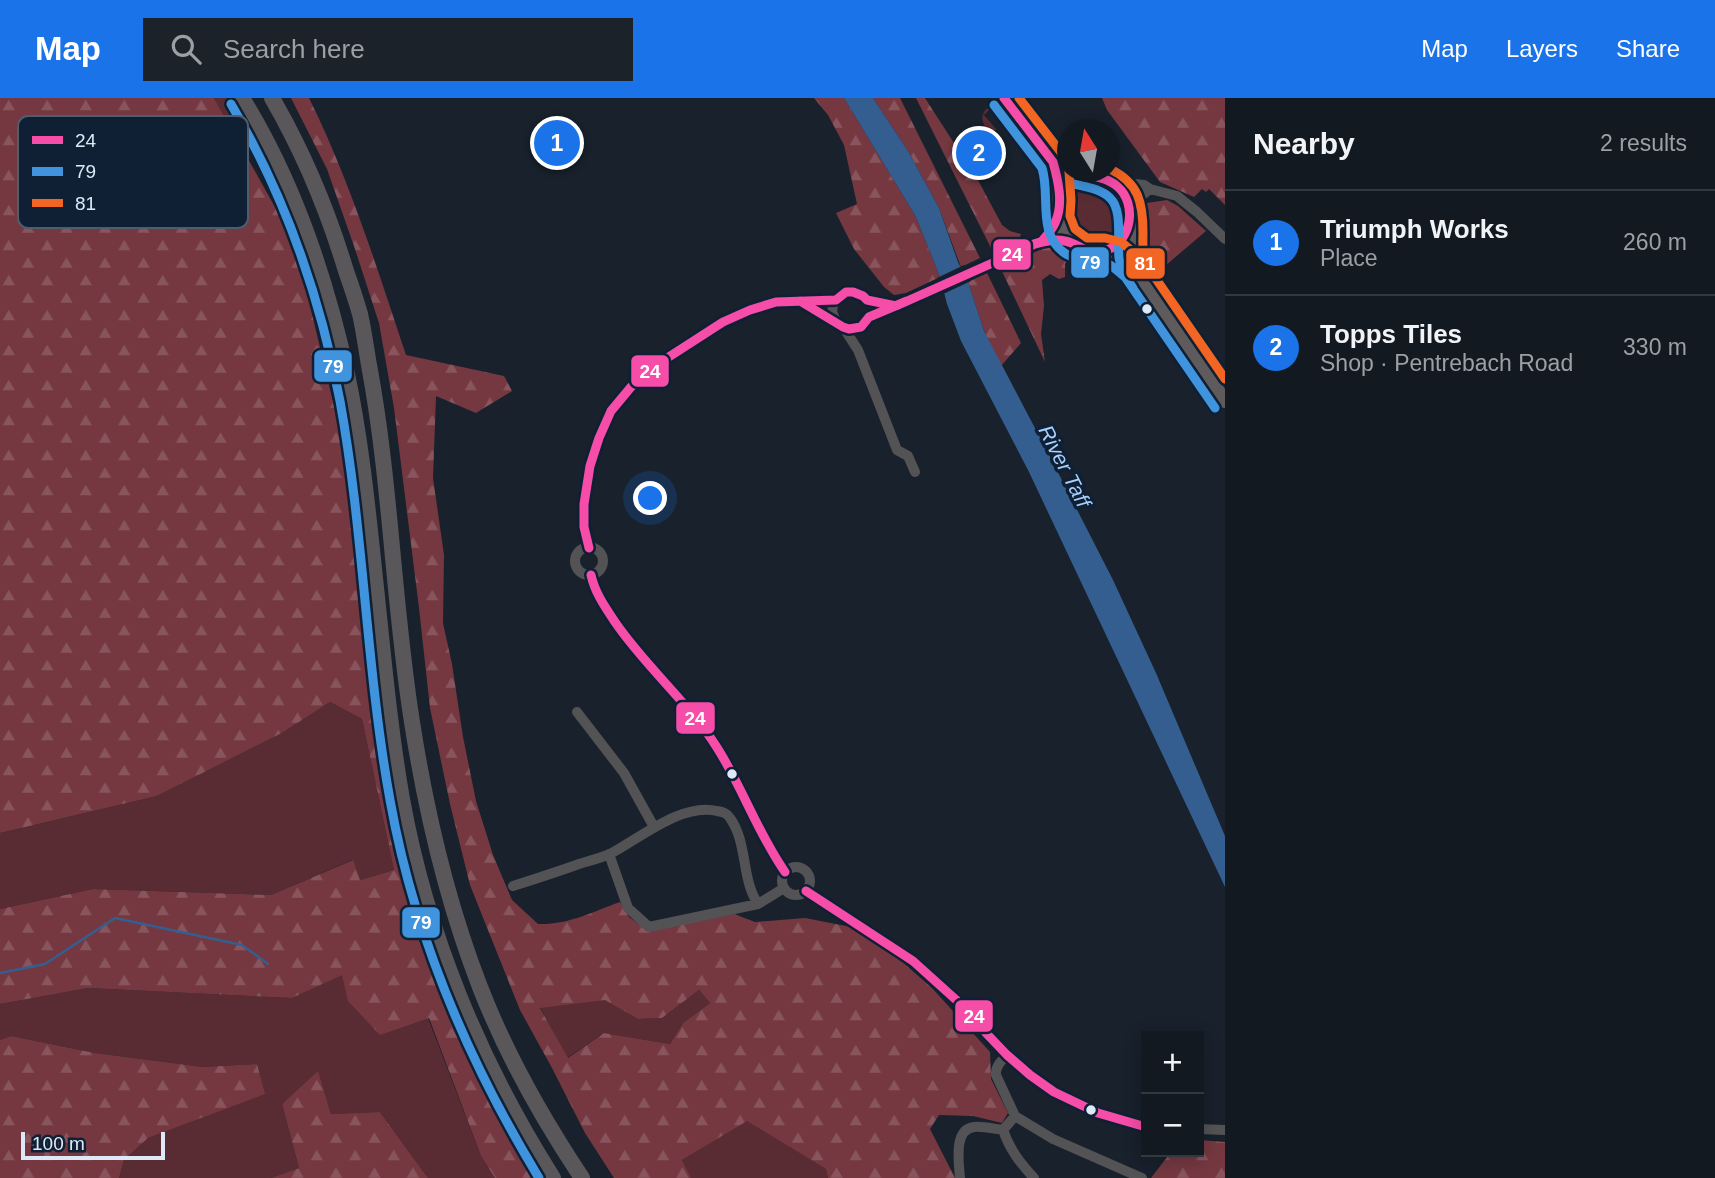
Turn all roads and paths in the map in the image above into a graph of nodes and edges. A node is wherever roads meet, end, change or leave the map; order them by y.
1 (242, 98) edge
2 (272, 98) edge
3 (1004, 98) edge
4 (1053, 162) junction
5 (1057, 164) edge
6 (1078, 182) edge
7 (1107, 182) edge
8 (1119, 182) edge
9 (1150, 189) junction
10 (1059, 201) junction
11 (1130, 215) junction
12 (1058, 218) junction
13 (1225, 239) edge
14 (1042, 241) junction
15 (1069, 241) junction
16 (1104, 250) junction
17 (1135, 269) junction
18 (800, 300) junction
19 (836, 300) junction
20 (867, 300) junction
21 (896, 306) junction
22 (867, 320) junction
23 (840, 325) junction
24 (858, 350) junction
25 (1225, 401) edge
26 (915, 472) dead end
27 (589, 548) junction
28 (591, 575) junction
29 (576, 712) dead end
30 (654, 827) junction
31 (609, 855) junction
32 (785, 872) junction
33 (513, 886) dead end
34 (784, 888) junction
35 (806, 891) junction
36 (758, 904) junction
37 (1007, 1055) junction
38 (1016, 1116) junction
39 (1141, 1126) edge
40 (1204, 1129) edge
41 (1003, 1130) junction
42 (1225, 1130) edge
43 (553, 1178) edge
44 (582, 1178) edge
45 (960, 1178) edge
46 (1034, 1178) edge
47 (1142, 1178) edge

1 - 43 highway
2 - 44 highway
3 - 4 main road
4 - 5 main road
4 - 10 main road
6 - 10 main road
7 - 11 main road
8 - 9 street
9 - 11 street
9 - 13 street
10 - 12 main road
11 - 16 main road
11 - 17 main road
12 - 14 street
12 - 15 main road
14 - 15 street
14 - 21 street
15 - 16 main road
16 - 17 main road
17 - 25 main road
18 - 19 street
18 - 23 street
18 - 27 street
19 - 20 street
19 - 23 street
20 - 21 street
20 - 22 street
21 - 22 street
22 - 23 street
22 - 24 street
23 - 24 street
24 - 26 street
27 - 28 street
27 - 28 street
28 - 32 street
29 - 30 street
30 - 31 street
30 - 36 street
31 - 33 street
31 - 36 street
32 - 34 street
32 - 35 street
34 - 35 street
34 - 36 street
35 - 37 street
37 - 38 street
37 - 39 street
38 - 41 street
38 - 47 street
40 - 42 street
41 - 45 street
41 - 46 street

